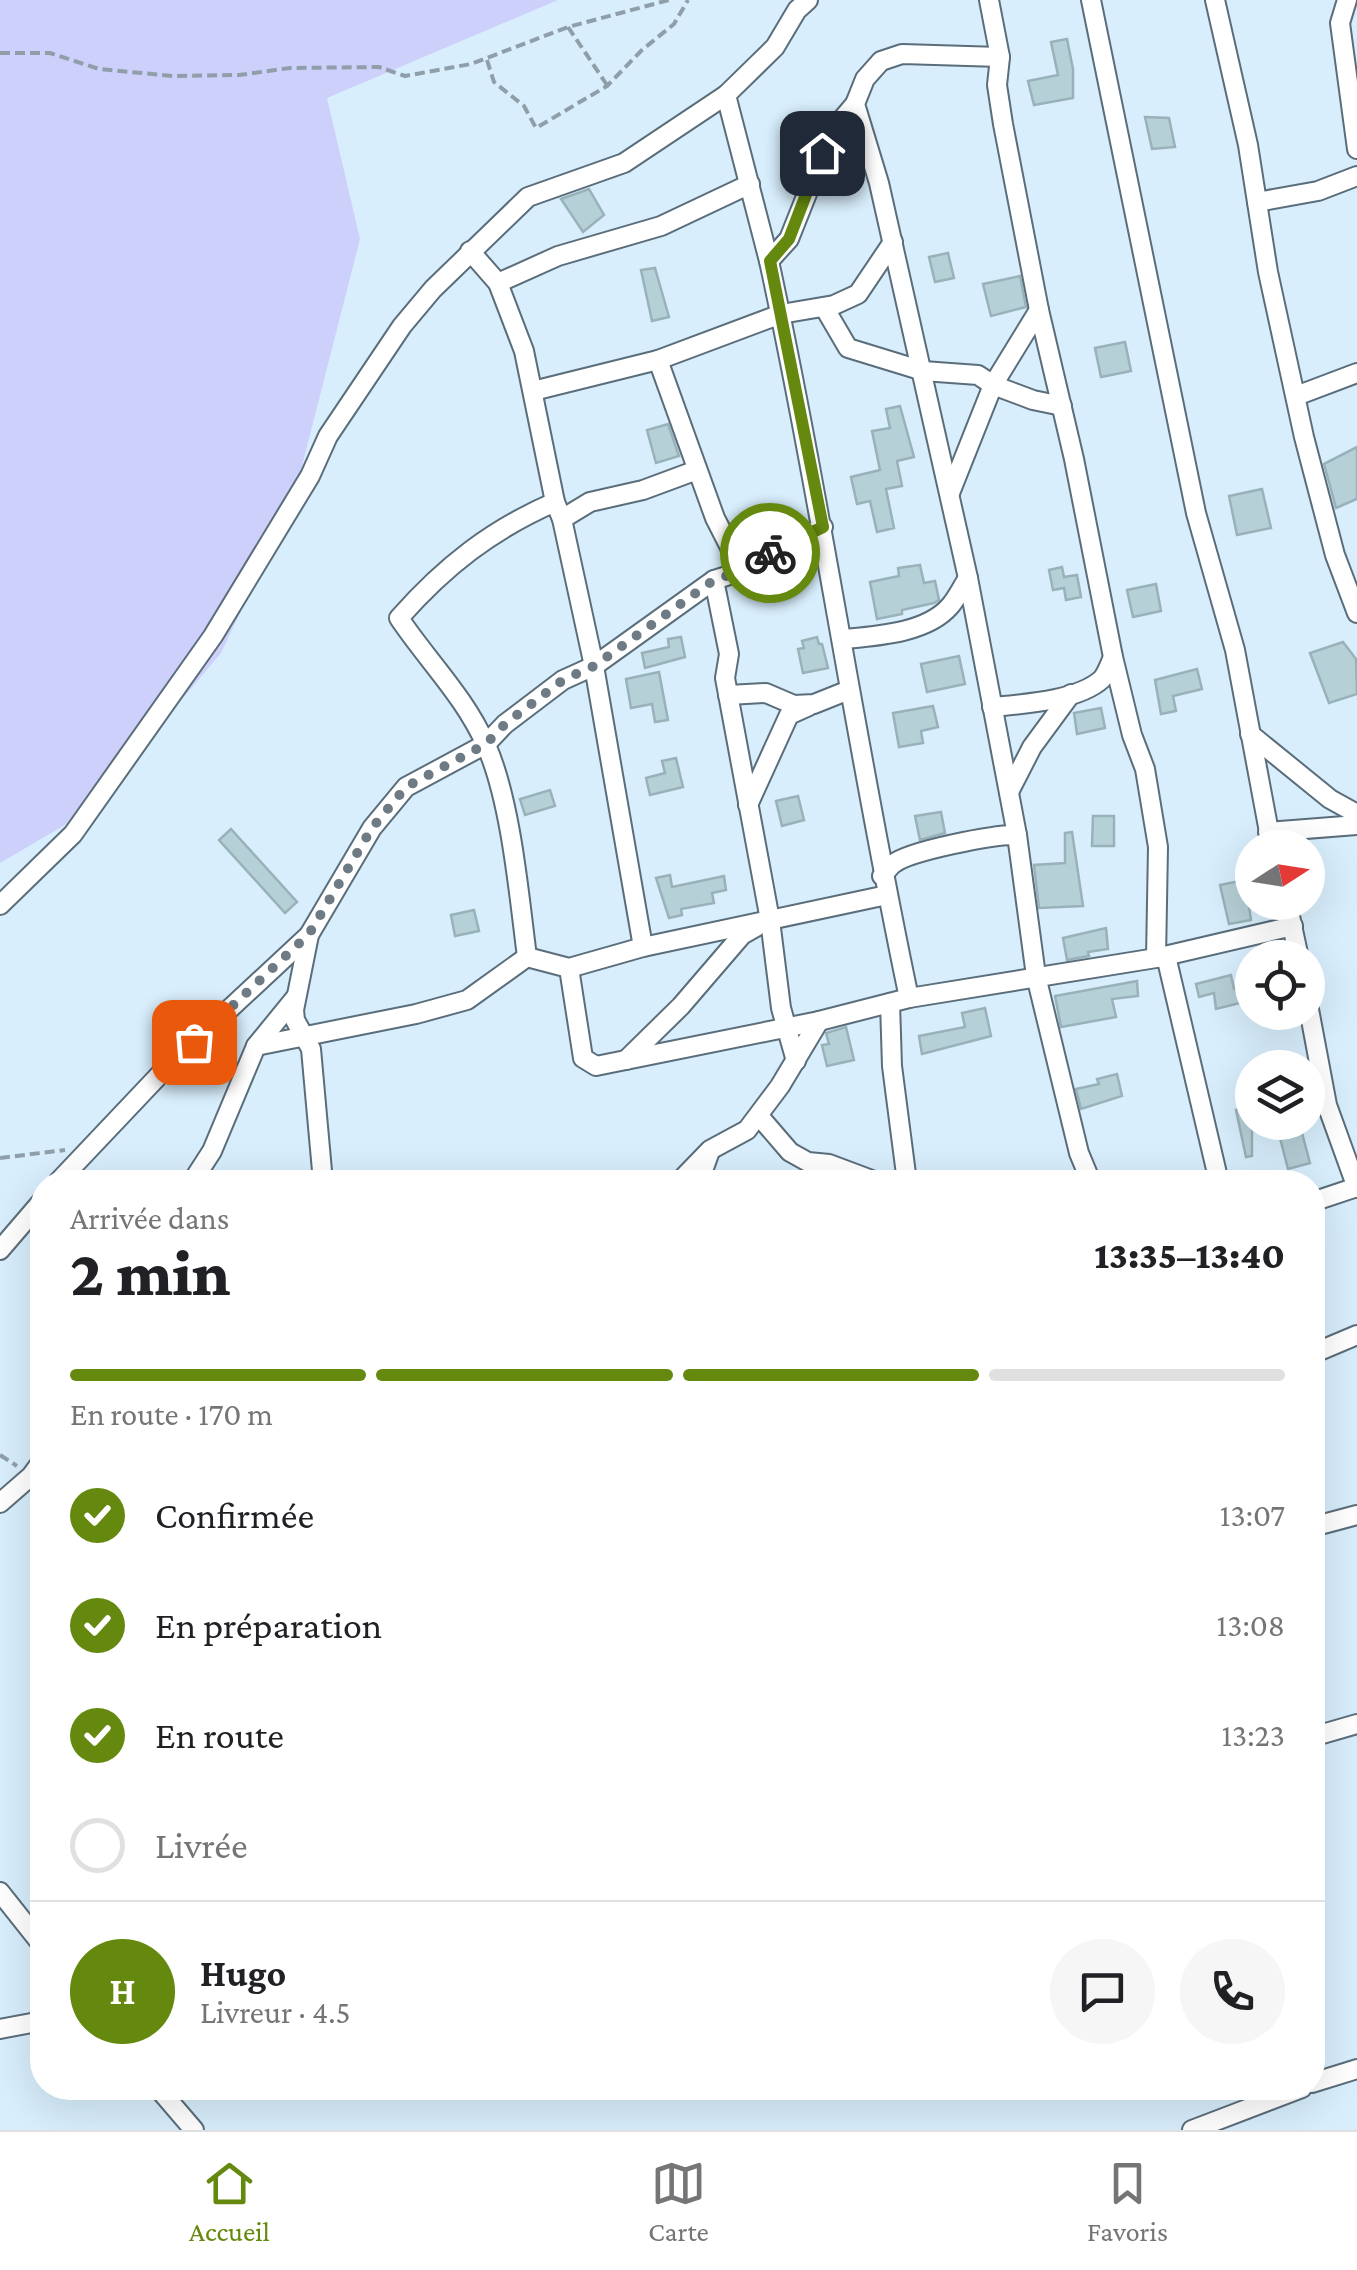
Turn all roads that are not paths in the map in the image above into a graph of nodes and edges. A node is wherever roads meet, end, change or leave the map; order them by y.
1 (808, 0) edge
2 (989, 0) edge
3 (1092, 0) edge
4 (1215, 0) edge
5 (1347, 0) edge
6 (1000, 57) junction
7 (726, 94) junction
8 (855, 104) junction
9 (1357, 149) edge
10 (1357, 176) edge
11 (750, 184) junction
12 (1257, 202) junction
13 (892, 242) junction
14 (470, 251) junction
15 (770, 261) junction
16 (498, 283) junction
17 (824, 307) junction
18 (1040, 310) junction
19 (781, 314) junction
20 (658, 360) junction
21 (923, 371) junction
22 (1357, 373) edge
23 (993, 385) junction
24 (533, 392) junction
25 (1296, 396) junction
26 (1062, 406) junction
27 (696, 470) junction
28 (950, 495) junction
29 (559, 510) junction
30 (823, 527) junction
31 (742, 571) junction
32 (968, 578) junction
33 (714, 580) junction
34 (1357, 613) edge
35 (844, 639) junction
36 (1113, 656) junction
37 (594, 666) junction
38 (848, 690) junction
39 (1071, 693) junction
40 (728, 695) junction
41 (814, 704) junction
42 (992, 707) junction
43 (1250, 734) junction
44 (486, 744) junction
45 (1009, 792) junction
46 (748, 804) junction
47 (1357, 814) edge
48 (1357, 824) edge
49 (1268, 830) edge
50 (1324, 830) edge
51 (1017, 836) junction
52 (882, 876) junction
53 (887, 896) junction
54 (0, 905) edge
55 (770, 920) junction
56 (1291, 920) edge
57 (1293, 926) junction
58 (309, 934) junction
59 (1296, 940) edge
60 (642, 947) junction
61 (527, 957) junction
62 (1161, 957) junction
63 (569, 968) junction
64 (1036, 976) junction
65 (296, 996) junction
66 (909, 998) junction
67 (890, 1003) junction
68 (819, 1021) junction
69 (785, 1027) junction
70 (1313, 1030) edge
71 (306, 1037) junction
72 (256, 1046) junction
73 (626, 1060) junction
74 (796, 1060) junction
75 (759, 1116) junction
76 (710, 1150) junction
77 (69, 1170) edge
78 (200, 1170) edge
79 (322, 1170) edge
80 (691, 1170) edge
81 (704, 1170) edge
82 (845, 1170) edge
83 (905, 1170) edge
84 (1086, 1170) edge
85 (1217, 1170) edge
86 (1357, 1187) edge
87 (1325, 1198) edge
88 (30, 1214) edge
89 (0, 1250) edge
90 (1357, 1335) edge
91 (1325, 1349) edge
92 (30, 1478) edge
93 (0, 1503) edge
94 (1357, 1515) edge
95 (1325, 1524) edge
96 (1357, 1724) edge
97 (1325, 1733) edge
98 (0, 1892) edge
99 (30, 1931) edge
100 (30, 2024) edge
101 (0, 2029) edge
102 (1357, 2069) edge
103 (1325, 2079) edge
104 (168, 2100) edge
105 (1271, 2100) edge
106 (194, 2130) edge
107 (1192, 2130) edge

1 - 7 street
2 - 6 street
3 - 43 street
4 - 12 street
5 - 9 street
6 - 8 street
6 - 18 street
7 - 11 street
7 - 14 street
8 - 13 street
8 - 15 street
10 - 12 street
11 - 15 street
11 - 16 street
12 - 25 street
13 - 17 street
13 - 21 street
14 - 16 street
14 - 54 street
15 - 19 street
16 - 24 street
17 - 19 street
17 - 21 street
18 - 23 street
18 - 26 street
19 - 20 street
19 - 30 street
20 - 24 street
20 - 27 street
21 - 23 street
21 - 28 street
22 - 25 street
23 - 26 street
23 - 28 street
24 - 29 street
25 - 34 street
26 - 36 street
27 - 29 street
27 - 31 street
28 - 32 street
29 - 37 street
29 - 44 street
30 - 31 street
30 - 35 street
31 - 33 street
32 - 35 street
32 - 42 street
33 - 37 street
33 - 40 street
35 - 38 street
36 - 39 street
36 - 62 street
37 - 44 street
37 - 60 street
38 - 41 street
38 - 52 street
39 - 42 street
39 - 45 street
40 - 41 street
40 - 46 street
41 - 46 street
42 - 45 street
43 - 47 street
43 - 49 street
44 - 58 street
44 - 61 street
45 - 51 street
46 - 55 street
48 - 50 street
51 - 52 street
51 - 64 street
52 - 53 street
53 - 55 street
53 - 66 street
55 - 60 street
55 - 69 street
55 - 73 street
56 - 57 street
57 - 59 street
57 - 62 street
58 - 65 street
58 - 77 street
60 - 63 street
61 - 63 street
61 - 71 street
62 - 64 street
62 - 85 street
63 - 73 street
64 - 66 street
64 - 84 street
65 - 71 street
65 - 72 street
66 - 67 street
67 - 68 street
67 - 83 street
68 - 69 street
68 - 74 street
69 - 73 street
69 - 74 street
70 - 86 street
71 - 72 street
71 - 79 street
72 - 78 street
74 - 75 street
75 - 76 street
75 - 82 street
76 - 80 street
76 - 81 street
86 - 87 street
88 - 89 street
90 - 91 street
92 - 93 street
94 - 95 street
96 - 97 street
98 - 99 street
100 - 101 street
102 - 103 street
104 - 106 street
105 - 107 street

